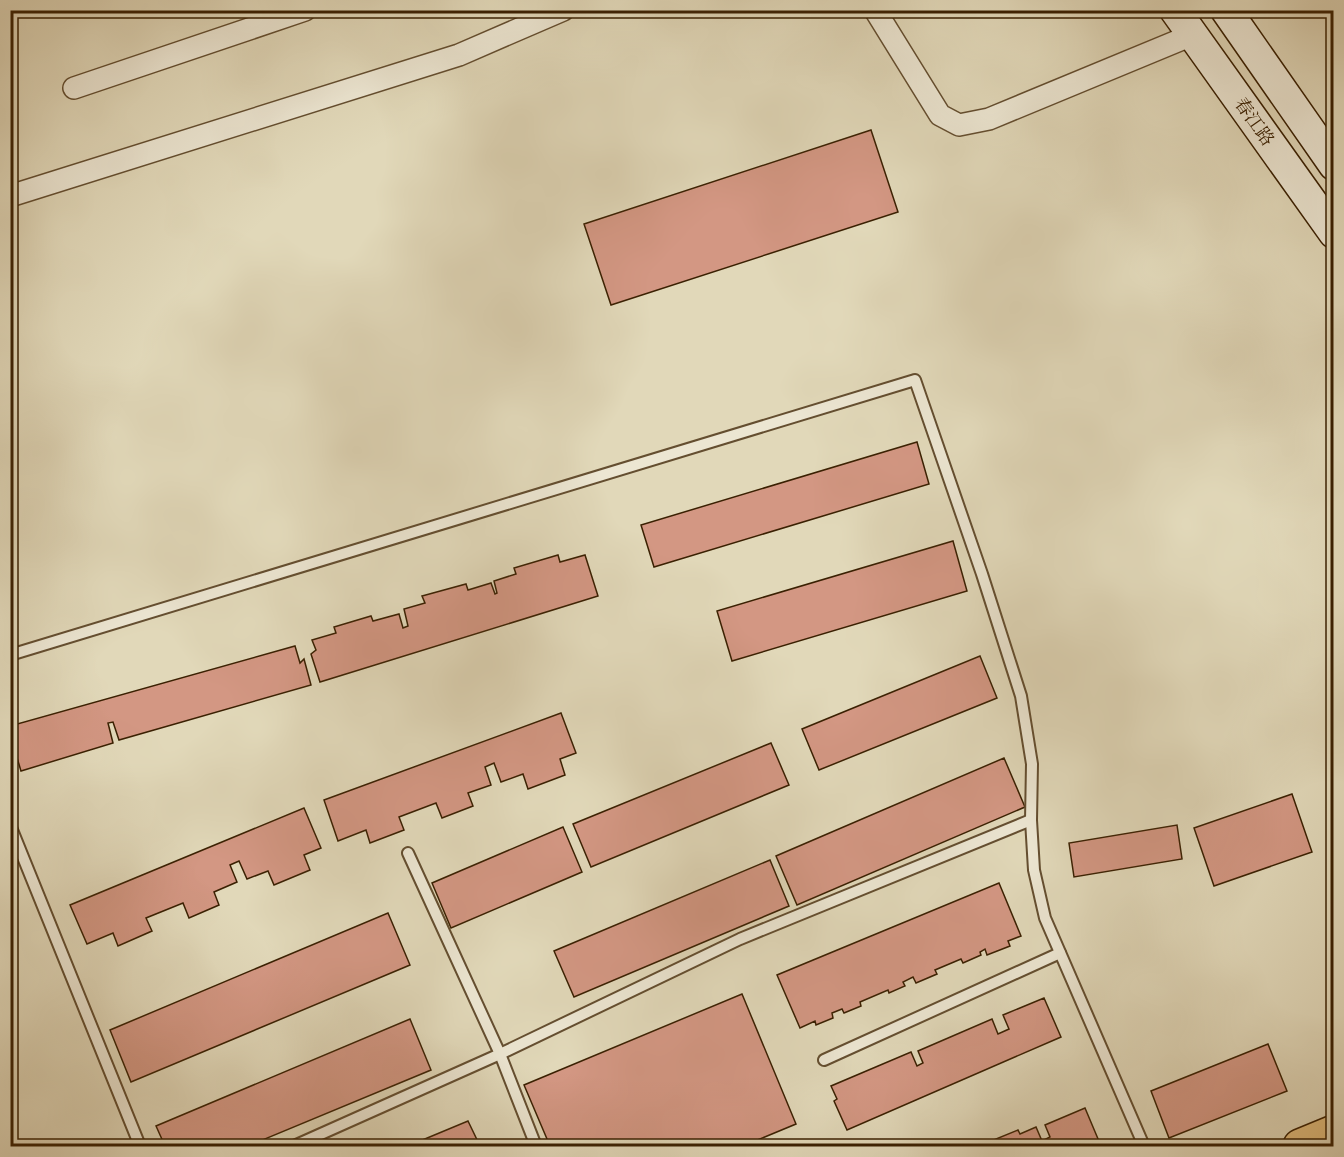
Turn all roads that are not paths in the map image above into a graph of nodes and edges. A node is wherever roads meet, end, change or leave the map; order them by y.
1 (304, 10) edge
2 (563, 10) edge
3 (875, 10) edge
4 (1175, 10) edge
5 (1226, 10) edge
6 (1192, 35) junction
7 (74, 88) dead end
8 (1334, 165) edge
9 (10, 196) edge
10 (1334, 233) edge
11 (10, 655) edge
12 (1031, 820) junction
13 (10, 825) edge
14 (408, 853) dead end
15 (1060, 953) junction
16 (500, 1054) junction
17 (824, 1060) dead end
18 (1334, 1132) edge
19 (140, 1146) edge
20 (294, 1146) edge
21 (536, 1146) edge
22 (1144, 1146) edge
23 (1300, 1146) edge

1 - 7 street
2 - 9 street
3 - 6 street
4 - 6 main road, 春江路
5 - 8 main road
6 - 10 main road, 春江路
11 - 12 lane
12 - 15 lane
12 - 16 lane
13 - 19 lane
14 - 16 lane
15 - 17 lane
15 - 22 lane
16 - 20 lane
16 - 21 lane
18 - 23 main road

